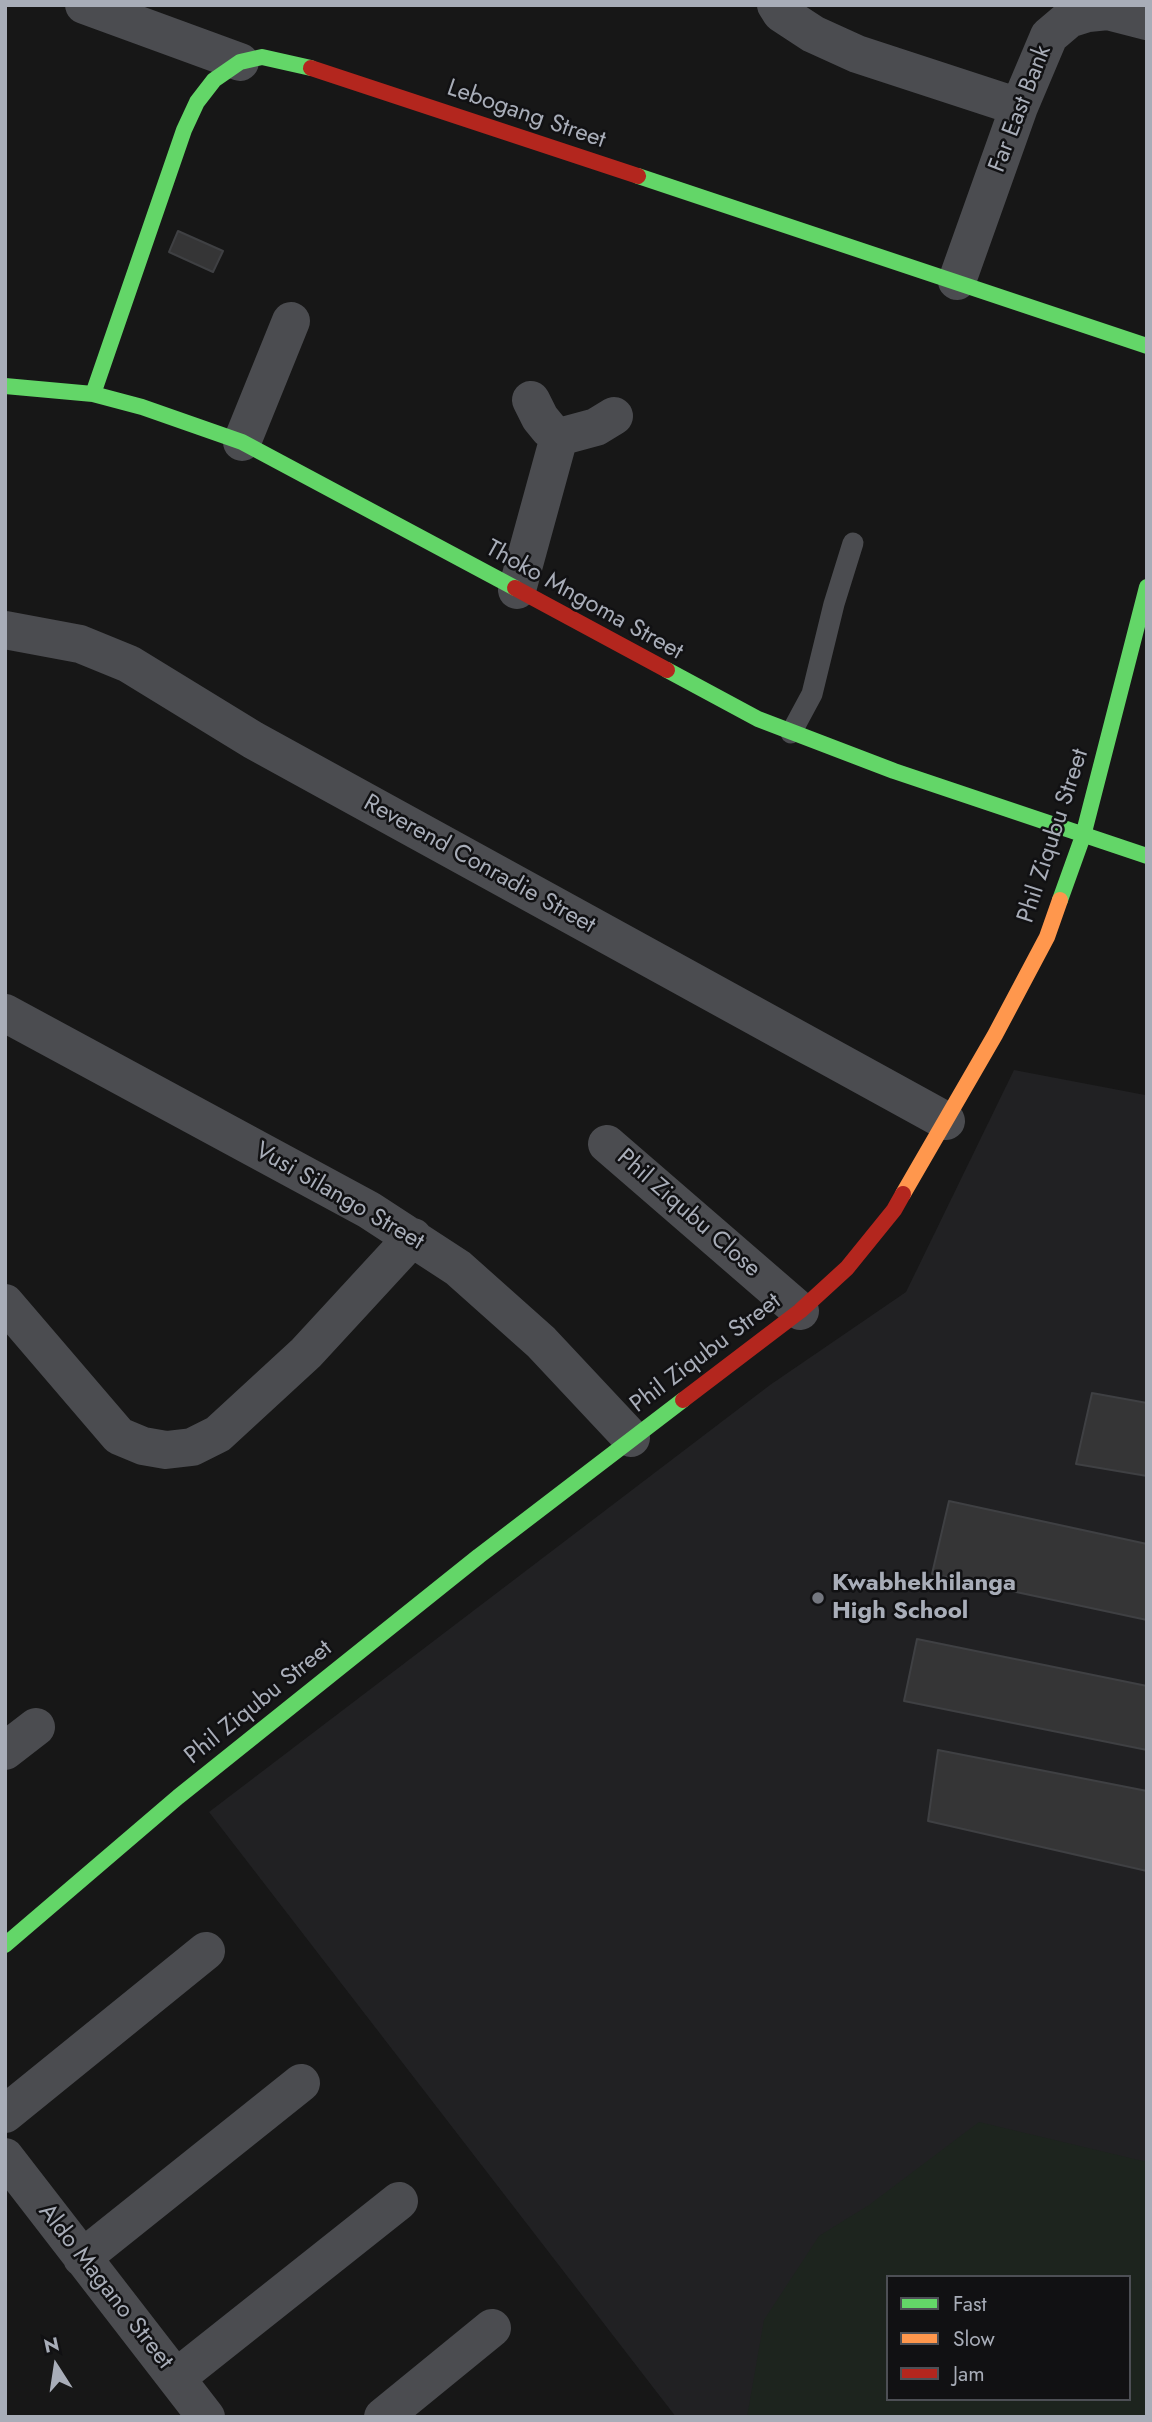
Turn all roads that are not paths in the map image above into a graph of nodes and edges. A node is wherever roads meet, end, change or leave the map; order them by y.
1 (83, 5) edge
2 (776, 5) edge
3 (1147, 21) edge
4 (240, 62) junction
5 (1018, 107) junction
6 (957, 281) junction
7 (291, 321) dead end
8 (1147, 346) edge
9 (5, 386) edge
10 (93, 394) junction
11 (531, 400) dead end
12 (614, 416) dead end
13 (559, 437) junction
14 (242, 442) junction
15 (853, 543) dead end
16 (1147, 587) edge
17 (517, 590) junction
18 (5, 630) edge
19 (791, 733) junction
20 (1083, 836) junction
21 (1147, 856) edge
22 (5, 1013) edge
23 (946, 1121) junction
24 (607, 1144) dead end
25 (413, 1237) junction
26 (5, 1303) edge
27 (800, 1311) junction
28 (631, 1438) junction
29 (36, 1727) dead end
30 (5, 1751) edge
31 (5, 1945) edge
32 (206, 1951) dead end
33 (301, 2083) dead end
34 (5, 2114) edge
35 (5, 2157) edge
36 (399, 2201) dead end
37 (82, 2258) junction
38 (492, 2328) dead end
39 (176, 2378) junction
40 (206, 2417) edge
41 (383, 2417) edge

1 - 4 street
2 - 5 street
3 - 5 street, Far East Bank
4 - 6 street, Lebogang Street
4 - 10 street
5 - 6 street, Far East Bank
6 - 8 street, Lebogang Street
7 - 14 street
9 - 10 street, Thoko Mngoma Street
10 - 14 street, Thoko Mngoma Street
11 - 13 street
12 - 13 street
13 - 17 street
14 - 17 street, Thoko Mngoma Street
15 - 19 lane
16 - 20 street, Phil Ziqubu Street
17 - 19 street, Thoko Mngoma Street
18 - 23 street, Reverend Conradie Street
19 - 20 street, Thoko Mngoma Street
20 - 21 street, Thoko Mngoma Street
20 - 23 street, Phil Ziqubu Street
22 - 25 street, Vusi Silango Street
23 - 27 street, Phil Ziqubu Street
24 - 27 street, Phil Ziqubu Close
25 - 26 street
25 - 28 street, Vusi Silango Street
27 - 28 street, Phil Ziqubu Street
28 - 31 street, Phil Ziqubu Street
29 - 30 street
32 - 34 street
33 - 37 street
35 - 37 street, Aldo Magano Street
36 - 39 street
37 - 39 street, Aldo Magano Street
38 - 41 street
39 - 40 street, Aldo Magano Street

